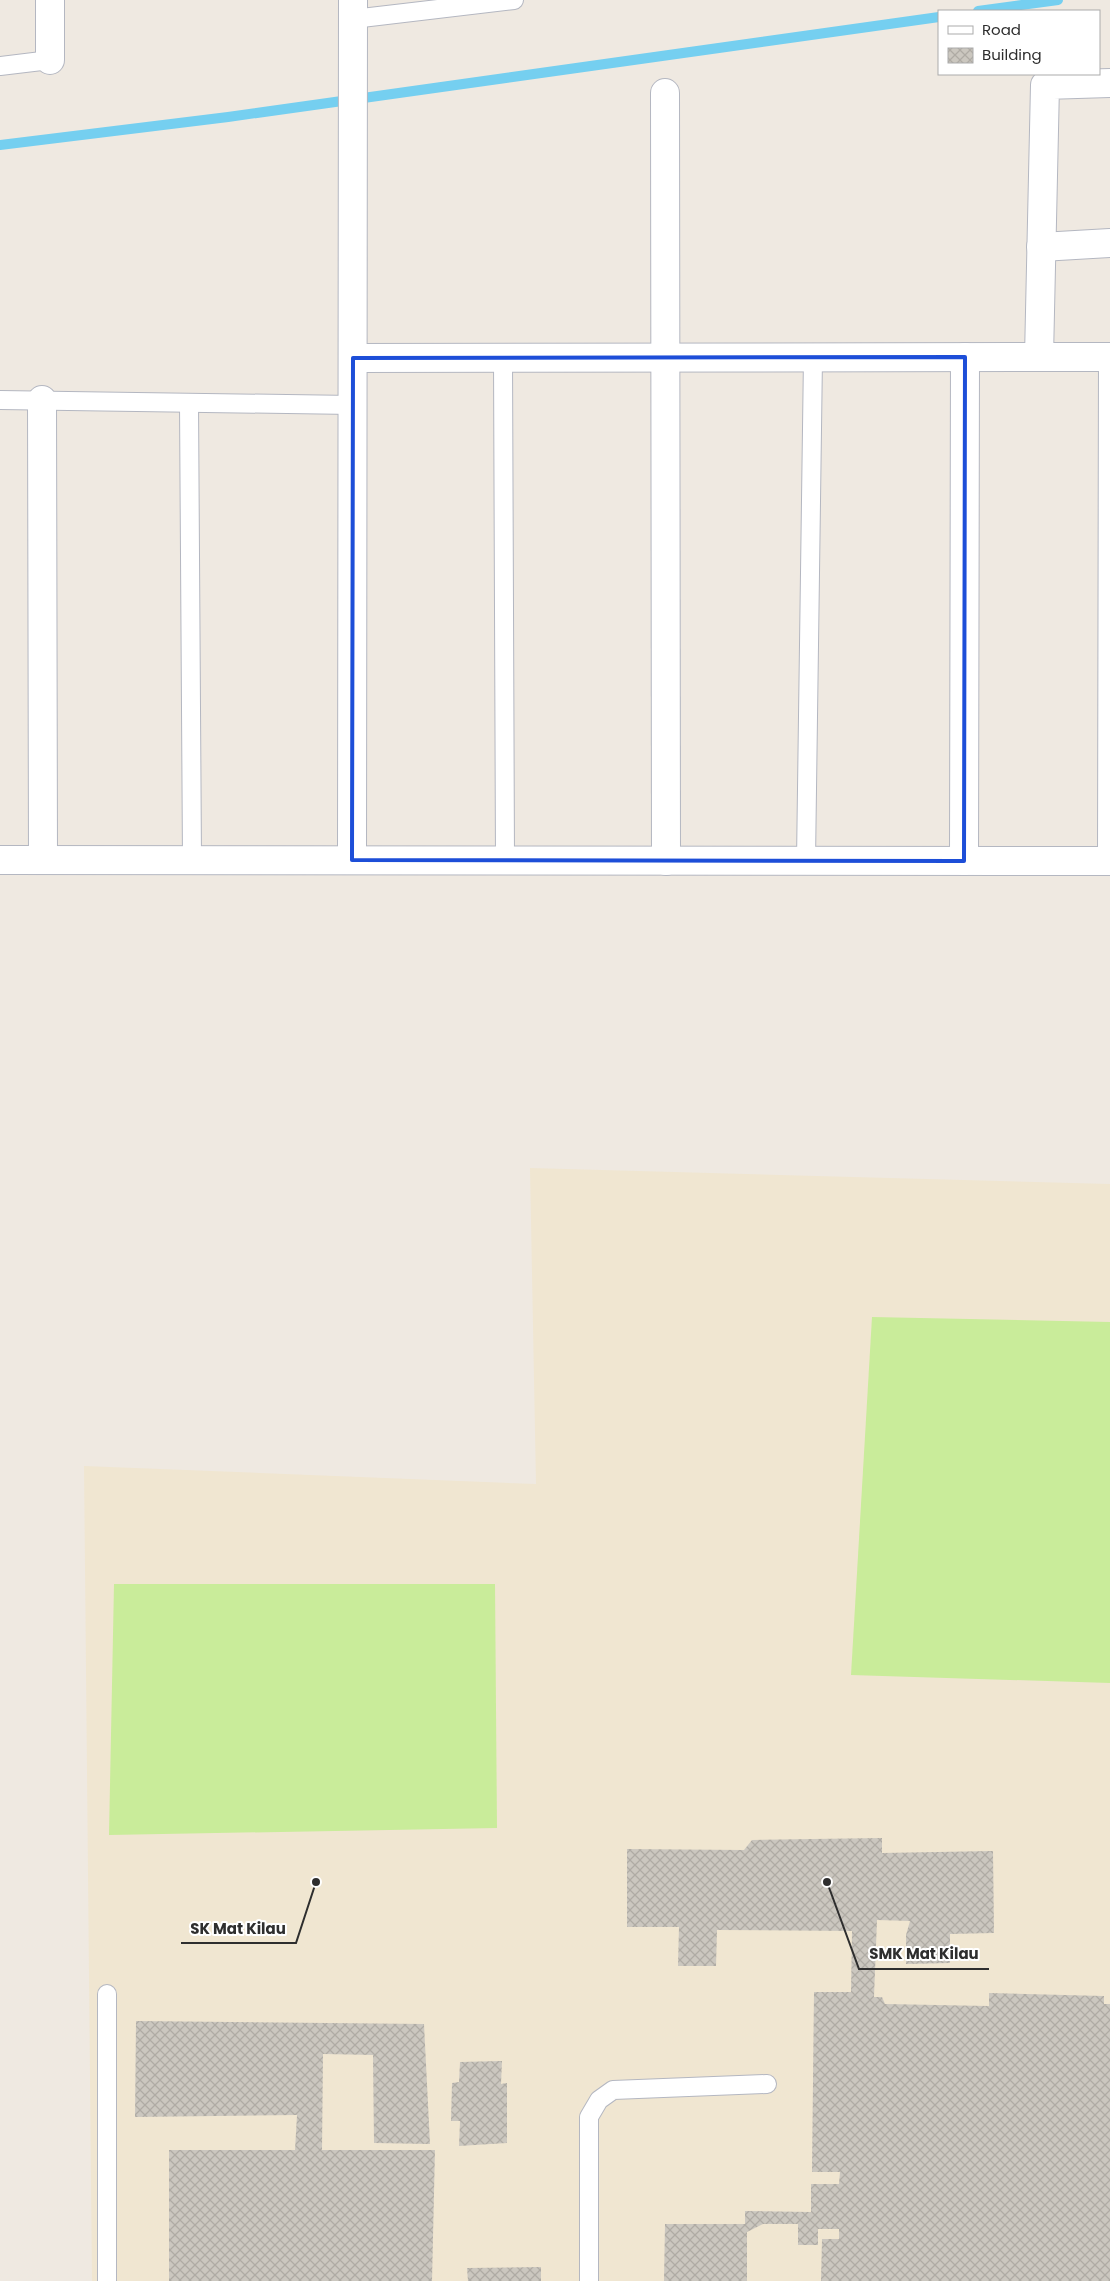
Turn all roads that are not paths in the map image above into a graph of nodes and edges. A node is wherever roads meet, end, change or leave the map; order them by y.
1 (50, 0) edge
2 (505, 0) edge
3 (353, 10) edge
4 (50, 60) joint
5 (0, 66) edge
6 (1110, 83) edge
7 (665, 93) dead end
8 (1110, 243) edge
9 (1041, 247) junction
10 (965, 356) junction
11 (1038, 356) junction
12 (1109, 356) edge
13 (813, 357) junction
14 (353, 358) junction
15 (503, 358) junction
16 (665, 358) junction
17 (0, 400) edge
18 (42, 400) junction
19 (189, 402) junction
20 (353, 405) junction
21 (0, 860) edge
22 (43, 860) junction
23 (192, 860) junction
24 (352, 860) junction
25 (505, 861) junction
26 (666, 861) junction
27 (806, 861) junction
28 (964, 862) junction
29 (1108, 862) edge
30 (107, 1994) dead end
31 (767, 2084) dead end
32 (107, 2281) edge
33 (589, 2281) edge

1 - 4 street
2 - 3 lane
3 - 14 street
4 - 5 lane
6 - 9 street
7 - 16 street
8 - 9 street
9 - 11 street
10 - 11 street
10 - 13 street
10 - 28 street
11 - 12 street
12 - 29 lane
13 - 16 street
13 - 27 lane
14 - 15 street
14 - 20 street
15 - 16 street
15 - 25 lane
16 - 26 street
17 - 18 lane
18 - 19 lane
18 - 22 street
19 - 20 lane
19 - 23 lane
20 - 24 street
21 - 22 street
22 - 23 street
23 - 24 street
24 - 25 street
25 - 26 street
26 - 27 street
27 - 28 street
28 - 29 street
30 - 32 lane
31 - 33 lane

